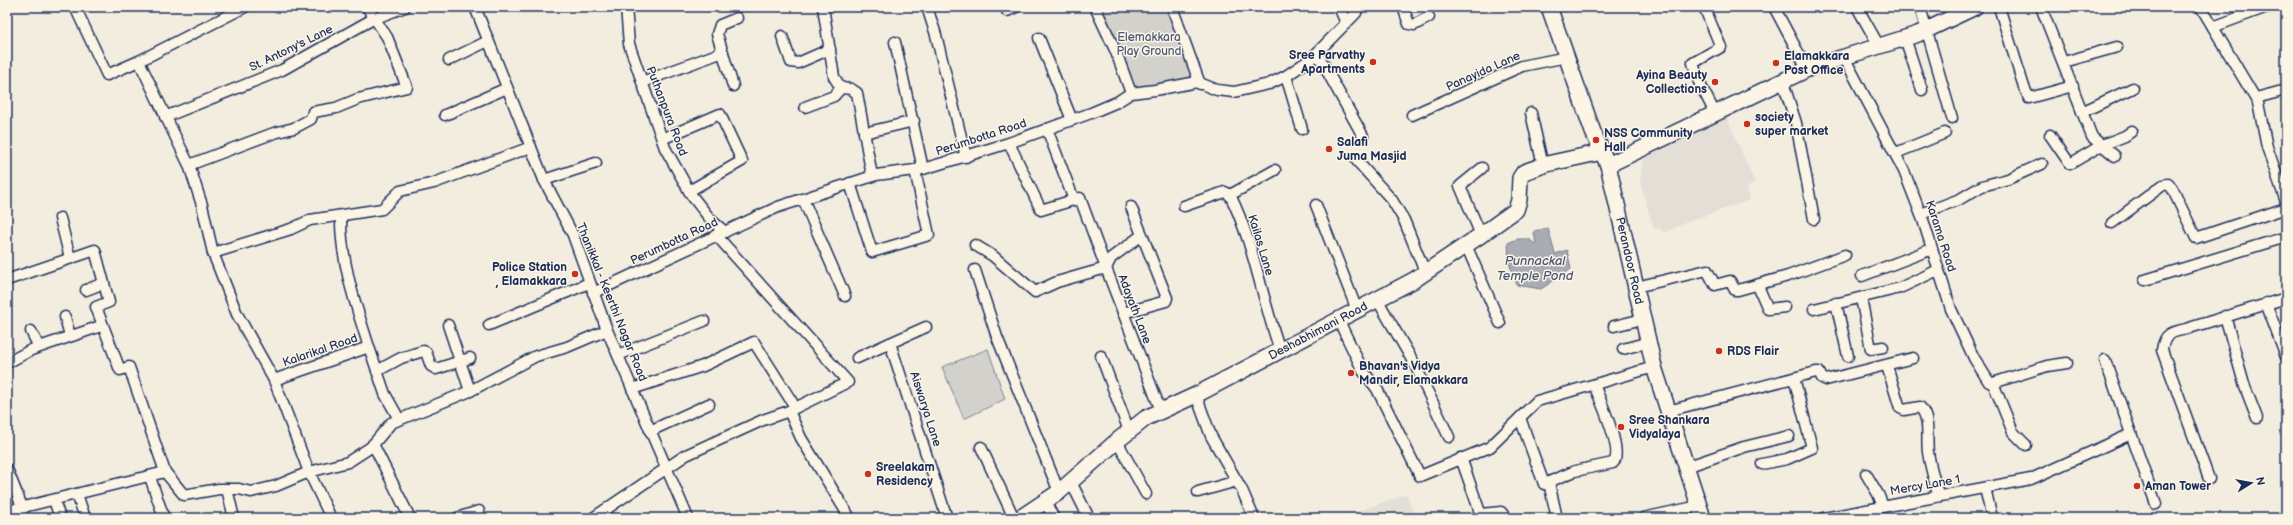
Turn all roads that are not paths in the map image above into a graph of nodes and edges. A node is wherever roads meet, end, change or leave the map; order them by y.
1 (75, 7) edge
2 (245, 7) edge
3 (367, 7) edge
4 (405, 7) edge
5 (475, 7) edge
6 (626, 7) edge
7 (823, 7) edge
8 (927, 7) edge
9 (1095, 7) edge
10 (1172, 7) edge
11 (1339, 7) edge
12 (1358, 7) edge
13 (1403, 7) edge
14 (1549, 7) edge
15 (1704, 7) edge
16 (1774, 7) edge
17 (1857, 7) edge
18 (1920, 7) edge
19 (1974, 7) edge
20 (1999, 7) edge
21 (2041, 7) edge
22 (2201, 7) edge
23 (2266, 7) edge
24 (1429, 17) dead end
25 (738, 18) dead end
26 (373, 19) junction
27 (1346, 23) junction
28 (2213, 28) junction
29 (1927, 30) junction
30 (782, 36) dead end
31 (1039, 38) dead end
32 (1905, 38) junction
33 (488, 41) junction
34 (895, 42) dead end
35 (1879, 46) junction
36 (2117, 47) dead end
37 (830, 49) junction
38 (723, 52) junction
39 (1316, 53) junction
40 (1567, 57) junction
41 (1844, 58) junction
42 (449, 60) dead end
43 (139, 61) junction
44 (2064, 62) junction
45 (1807, 69) junction
46 (1286, 76) junction
47 (642, 82) junction
48 (1783, 82) junction
49 (1200, 84) junction
50 (733, 86) dead end
51 (2073, 86) junction
52 (507, 88) junction
53 (841, 88) junction
54 (2133, 88) dead end
55 (1922, 90) dead end
56 (2286, 90) edge
57 (1131, 92) junction
58 (2256, 98) junction
59 (805, 107) dead end
60 (2082, 112) junction
61 (1531, 113) dead end
62 (1715, 113) junction
63 (445, 115) dead end
64 (1412, 115) dead end
65 (165, 117) junction
66 (1952, 118) dead end
67 (1072, 120) junction
68 (914, 122) junction
69 (1047, 129) junction
70 (1302, 129) dead end
71 (2132, 131) dead end
72 (864, 132) junction
73 (1946, 133) dead end
74 (2050, 135) dead end
75 (1363, 136) dead end
76 (662, 139) junction
77 (1010, 143) junction
78 (2102, 145) junction
79 (531, 147) junction
80 (1896, 153) junction
81 (2115, 156) dead end
82 (966, 157) junction
83 (1605, 158) junction
84 (1357, 161) dead end
85 (596, 163) dead end
86 (2042, 164) dead end
87 (189, 165) junction
88 (1542, 166) junction
89 (1482, 168) dead end
90 (919, 169) junction
91 (1276, 170) dead end
92 (872, 176) junction
93 (544, 180) junction
94 (850, 183) junction
95 (689, 192) junction
96 (1230, 195) junction
97 (803, 199) junction
98 (1074, 200) junction
99 (2286, 202) edge
100 (1316, 205) dead end
101 (1184, 206) dead end
102 (1131, 207) dead end
103 (2286, 208) edge
104 (1921, 214) junction
105 (341, 216) junction
106 (60, 218) dead end
107 (1814, 219) dead end
108 (2112, 223) dead end
109 (720, 233) junction
110 (1142, 235) junction
111 (1482, 235) junction
112 (2286, 238) edge
113 (975, 245) dead end
114 (1466, 245) junction
115 (1932, 249) junction
116 (213, 253) junction
117 (1845, 255) dead end
118 (70, 258) junction
119 (1106, 268) junction
120 (975, 270) dead end
121 (1938, 270) junction
122 (1425, 272) junction
123 (1862, 276) dead end
124 (7, 280) edge
125 (2145, 280) dead end
126 (104, 283) junction
127 (589, 283) junction
128 (1758, 286) junction
129 (1636, 287) junction
130 (86, 290) dead end
131 (593, 293) junction
132 (845, 296) dead end
133 (1861, 298) junction
134 (2286, 298) edge
135 (1377, 299) junction
136 (1836, 303) junction
137 (2266, 303) junction
138 (1785, 307) dead end
139 (1814, 309) dead end
140 (1357, 310) junction
141 (1122, 313) junction
142 (2225, 316) junction
143 (64, 317) dead end
144 (1338, 319) junction
145 (1644, 319) junction
146 (704, 321) dead end
147 (1500, 323) dead end
148 (448, 326) dead end
149 (488, 326) dead end
150 (1614, 326) dead end
151 (98, 327) dead end
152 (926, 328) dead end
153 (31, 330) dead end
154 (607, 330) junction
155 (70, 336) junction
156 (1649, 342) junction
157 (890, 343) junction
158 (39, 347) junction
159 (1884, 347) dead end
160 (369, 348) junction
161 (1623, 349) dead end
162 (1280, 350) junction
163 (618, 355) junction
164 (1101, 356) dead end
165 (1848, 356) dead end
166 (2286, 357) edge
167 (857, 358) dead end
168 (1913, 358) dead end
169 (465, 359) junction
170 (2105, 360) dead end
171 (7, 363) edge
172 (2067, 364) dead end
173 (1887, 366) junction
174 (1654, 367) junction
175 (377, 371) junction
176 (1794, 378) junction
177 (274, 380) junction
178 (1993, 384) junction
179 (1594, 385) junction
180 (632, 389) junction
181 (470, 391) junction
182 (1196, 395) junction
183 (709, 404) dead end
184 (790, 407) junction
185 (1668, 410) junction
186 (1161, 411) junction
187 (1520, 418) junction
188 (2257, 418) dead end
189 (399, 419) junction
190 (650, 431) junction
191 (1129, 431) junction
192 (2131, 434) junction
193 (1789, 436) dead end
194 (1449, 437) dead end
195 (1117, 441) junction
196 (373, 444) junction
197 (2026, 445) dead end
198 (981, 447) dead end
199 (1461, 458) junction
200 (1762, 464) dead end
201 (1686, 467) junction
202 (666, 468) junction
203 (7, 469) edge
204 (165, 472) junction
205 (309, 472) junction
206 (1866, 474) dead end
207 (150, 477) junction
208 (2209, 479) dead end
209 (1237, 480) junction
210 (1071, 482) junction
211 (1549, 483) junction
212 (1985, 488) junction
213 (227, 489) junction
214 (1059, 492) junction
215 (1198, 492) dead end
216 (77, 494) junction
217 (1146, 494) dead end
218 (1938, 495) junction
219 (54, 500) junction
220 (1045, 502) junction
221 (2156, 504) dead end
222 (1883, 506) junction
223 (23, 509) junction
224 (7, 511) edge
225 (479, 511) dead end
226 (1701, 512) edge
227 (1482, 516) edge
228 (60, 518) edge
229 (85, 518) edge
230 (164, 518) edge
231 (234, 518) edge
232 (331, 518) edge
233 (410, 518) edge
234 (457, 518) edge
235 (593, 518) edge
236 (688, 518) edge
237 (850, 518) edge
238 (948, 518) edge
239 (1014, 518) edge
240 (1020, 518) edge
241 (1054, 518) edge
242 (1089, 518) edge
243 (1254, 518) edge
244 (1506, 518) edge
245 (1557, 518) edge
246 (1643, 518) edge
247 (1824, 518) edge
248 (1992, 518) edge

1 - 43 street
2 - 43 street
3 - 26 street
4 - 26 street, St. Antony's Lane
5 - 33 street, Thanikkal - Keerthi Nagar Road
6 - 47 street, Puthanpura Road
7 - 37 street
8 - 82 street
9 - 57 street
10 - 49 street
11 - 27 street
12 - 27 street, Perumbotta Road
13 - 24 street
14 - 40 street, Perandoor Road
15 - 62 street
16 - 45 street
17 - 35 street
18 - 29 street
19 - 29 street, Deshabhimani Road
20 - 51 street
21 - 44 street
22 - 28 street
23 - 28 street
25 - 38 street
26 - 65 street, St. Antony's Lane
26 - 87 street
27 - 39 street, Perumbotta Road
28 - 58 street
29 - 32 street, Deshabhimani Road
29 - 66 street
30 - 37 street
31 - 67 street
32 - 35 street, Deshabhimani Road
32 - 55 street
33 - 42 street
33 - 52 street, Thanikkal - Keerthi Nagar Road
34 - 68 street
35 - 41 street, Deshabhimani Road
36 - 44 street
37 - 53 street
38 - 47 street
38 - 50 street
39 - 46 street, Perumbotta Road
39 - 75 street
40 - 64 street, Panayida Lane
40 - 83 street, Perandoor Road
41 - 45 street, Deshabhimani Road
41 - 80 street, Karama Road
43 - 65 street
44 - 51 street
45 - 48 street, Deshabhimani Road
46 - 49 street, Perumbotta Road
46 - 70 street
47 - 76 street, Puthanpura Road
48 - 62 street, Deshabhimani Road
48 - 107 street
49 - 57 street, Perumbotta Road
51 - 60 street
52 - 63 street
52 - 79 street, Thanikkal - Keerthi Nagar Road
53 - 59 street
53 - 72 street
54 - 60 street
56 - 58 street
57 - 67 street, Perumbotta Road
58 - 99 street
60 - 78 street
61 - 88 street
62 - 83 street, Deshabhimani Road
65 - 87 street
67 - 69 street, Perumbotta Road
68 - 72 street
68 - 90 street
69 - 77 street, Perumbotta Road
69 - 98 street
71 - 78 street
72 - 92 street
73 - 80 street
74 - 78 street
76 - 95 street, Puthanpura Road
76 - 95 street
77 - 82 street, Perumbotta Road
77 - 98 street
78 - 81 street
79 - 93 street, Thanikkal - Keerthi Nagar Road
79 - 105 street
80 - 104 street, Karama Road
82 - 90 street, Perumbotta Road
83 - 88 street, Deshabhimani Road
83 - 129 street, Perandoor Road
84 - 122 street
85 - 93 street
86 - 104 street
87 - 116 street
88 - 111 street, Deshabhimani Road
89 - 111 street
90 - 92 street, Perumbotta Road
90 - 94 street
91 - 96 street
92 - 94 street, Perumbotta Road
93 - 127 street, Thanikkal - Keerthi Nagar Road
94 - 97 street, Perumbotta Road
95 - 109 street, Puthanpura Road
96 - 101 street
96 - 162 street, Kailas Lane
97 - 109 street, Perumbotta Road
97 - 132 street
98 - 119 street
100 - 140 street
102 - 110 street
103 - 108 street
104 - 115 street, Karama Road
105 - 116 street
105 - 160 street
106 - 118 street
109 - 131 street, Perumbotta Road
109 - 184 street, Puthanpura Road
110 - 119 street
110 - 141 street
111 - 114 street, Deshabhimani Road
112 - 125 street
113 - 119 street, Adayath Lane
114 - 122 street, Deshabhimani Road
114 - 147 street
115 - 121 street, Karama Road
115 - 123 street
116 - 177 street
117 - 128 street
118 - 124 street
118 - 126 street
119 - 141 street, Adayath Lane
120 - 214 street
121 - 133 street
121 - 178 street, Karama Road
122 - 135 street, Deshabhimani Road
126 - 130 street
126 - 204 street
127 - 131 street, Thanikkal - Keerthi Nagar Road
127 - 149 street
128 - 129 street
128 - 138 street
129 - 145 street, Perandoor Road
131 - 154 street, Thanikkal - Keerthi Nagar Road
133 - 136 street
133 - 159 street
134 - 137 street
135 - 140 street, Deshabhimani Road
135 - 194 street
136 - 139 street
136 - 165 street
137 - 142 street
137 - 166 street
140 - 144 street, Deshabhimani Road
141 - 186 street, Adayath Lane
142 - 188 street
142 - 208 street
143 - 155 street
144 - 162 street, Deshabhimani Road
144 - 199 street
145 - 150 street
145 - 156 street, Perandoor Road
146 - 163 street
148 - 169 street
151 - 155 street
152 - 157 street
153 - 158 street
154 - 163 street, Thanikkal - Keerthi Nagar Road
154 - 181 street
155 - 158 street
156 - 161 street
156 - 174 street, Perandoor Road
157 - 167 street
157 - 238 street, Aiswarya Lane
158 - 171 street
160 - 175 street, Kalarikal Road
160 - 177 street, Kalarikal Road
162 - 182 street, Deshabhimani Road
163 - 180 street, Thanikkal - Keerthi Nagar Road
164 - 191 street
168 - 173 street
169 - 175 street
169 - 181 street
170 - 192 street
172 - 178 street
173 - 176 street
173 - 218 street
174 - 179 street
174 - 185 street, Perandoor Road
175 - 189 street, Kalarikal Road
176 - 185 street
176 - 200 street
177 - 205 street
178 - 197 street, Karama Road
179 - 187 street
179 - 211 street
180 - 184 street
180 - 190 street, Thanikkal - Keerthi Nagar Road
181 - 189 street
182 - 186 street, Deshabhimani Road
182 - 209 street
183 - 190 street
184 - 202 street
184 - 237 street
185 - 201 street, Perandoor Road
186 - 191 street, Deshabhimani Road
187 - 199 street
187 - 211 street
189 - 196 street
190 - 202 street, Thanikkal - Keerthi Nagar Road
191 - 195 street, Deshabhimani Road
192 - 212 street, Mercy Lane 1
192 - 221 street
193 - 201 street
195 - 210 street, Deshabhimani Road
195 - 217 street
196 - 205 street
196 - 233 street
198 - 239 street
199 - 227 street
201 - 226 street, Perandoor Road
202 - 235 street
202 - 236 street, Thanikkal - Keerthi Nagar Road
203 - 223 street
204 - 207 street
204 - 213 street
205 - 213 street
205 - 232 street
206 - 222 street
207 - 216 street
207 - 230 street
209 - 215 street
209 - 243 street
210 - 214 street, Deshabhimani Road
210 - 242 street
211 - 245 street
212 - 218 street, Mercy Lane 1
212 - 248 street
213 - 231 street
214 - 220 street, Deshabhimani Road
216 - 219 street
216 - 229 street
218 - 222 street, Mercy Lane 1
219 - 223 street
219 - 228 street
220 - 240 street, Deshabhimani Road
220 - 241 street
222 - 247 street, Mercy Lane 1
223 - 224 street
225 - 234 street
226 - 246 street
227 - 244 street

